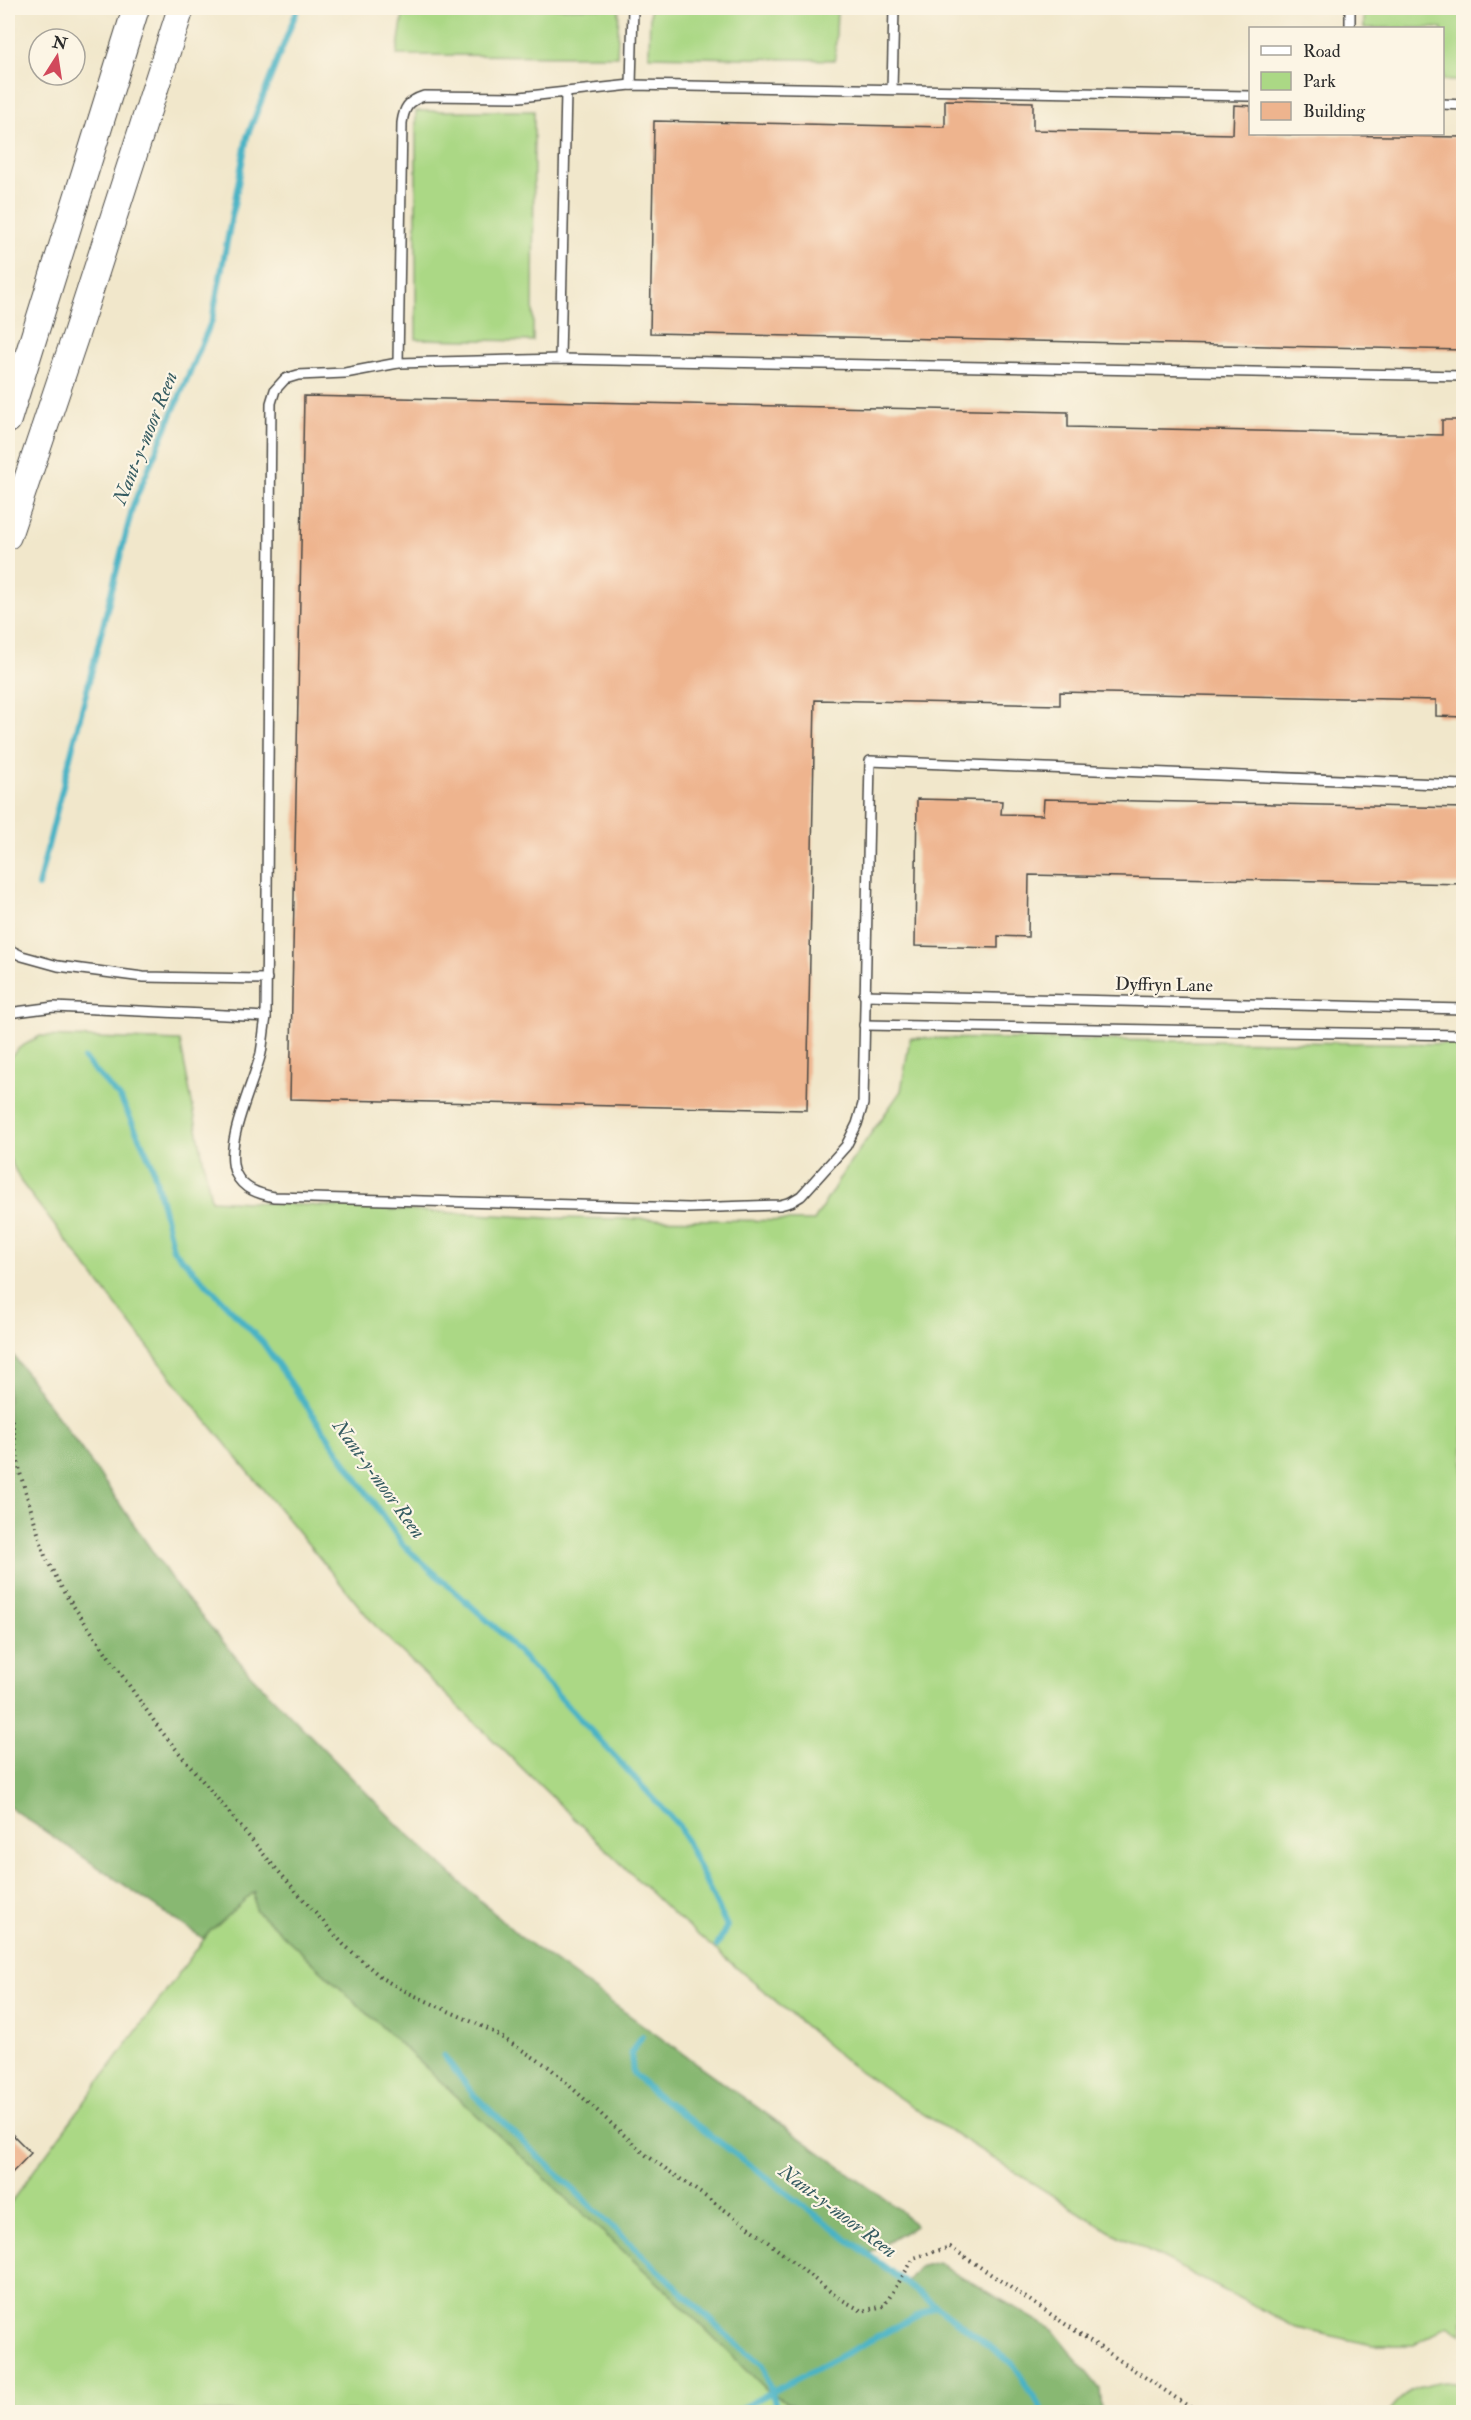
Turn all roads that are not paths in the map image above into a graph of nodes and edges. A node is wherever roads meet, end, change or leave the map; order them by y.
1 (136, 8) edge
2 (181, 8) edge
3 (633, 8) edge
4 (894, 8) edge
5 (1350, 8) edge
6 (1350, 27) edge
7 (632, 85) junction
8 (891, 89) junction
9 (566, 92) junction
10 (1249, 96) edge
11 (1444, 104) edge
12 (1464, 105) edge
13 (560, 359) junction
14 (398, 363) junction
15 (1464, 376) edge
16 (8, 420) edge
17 (8, 536) edge
18 (1464, 785) edge
19 (8, 949) edge
20 (267, 979) junction
21 (864, 995) junction
22 (1464, 1009) edge
23 (8, 1013) edge
24 (266, 1017) junction
25 (864, 1025) junction
26 (1464, 1035) edge

1 - 16 street
2 - 17 street
3 - 7 lane
4 - 8 lane
5 - 6 lane
7 - 8 lane
7 - 9 lane
8 - 10 lane
9 - 13 lane
9 - 14 lane
11 - 12 lane
13 - 14 lane
13 - 15 lane
14 - 20 lane
18 - 21 lane
19 - 20 lane
20 - 24 lane
21 - 22 lane, Dyffryn Lane
21 - 25 lane
23 - 24 lane
24 - 25 lane
25 - 26 lane

